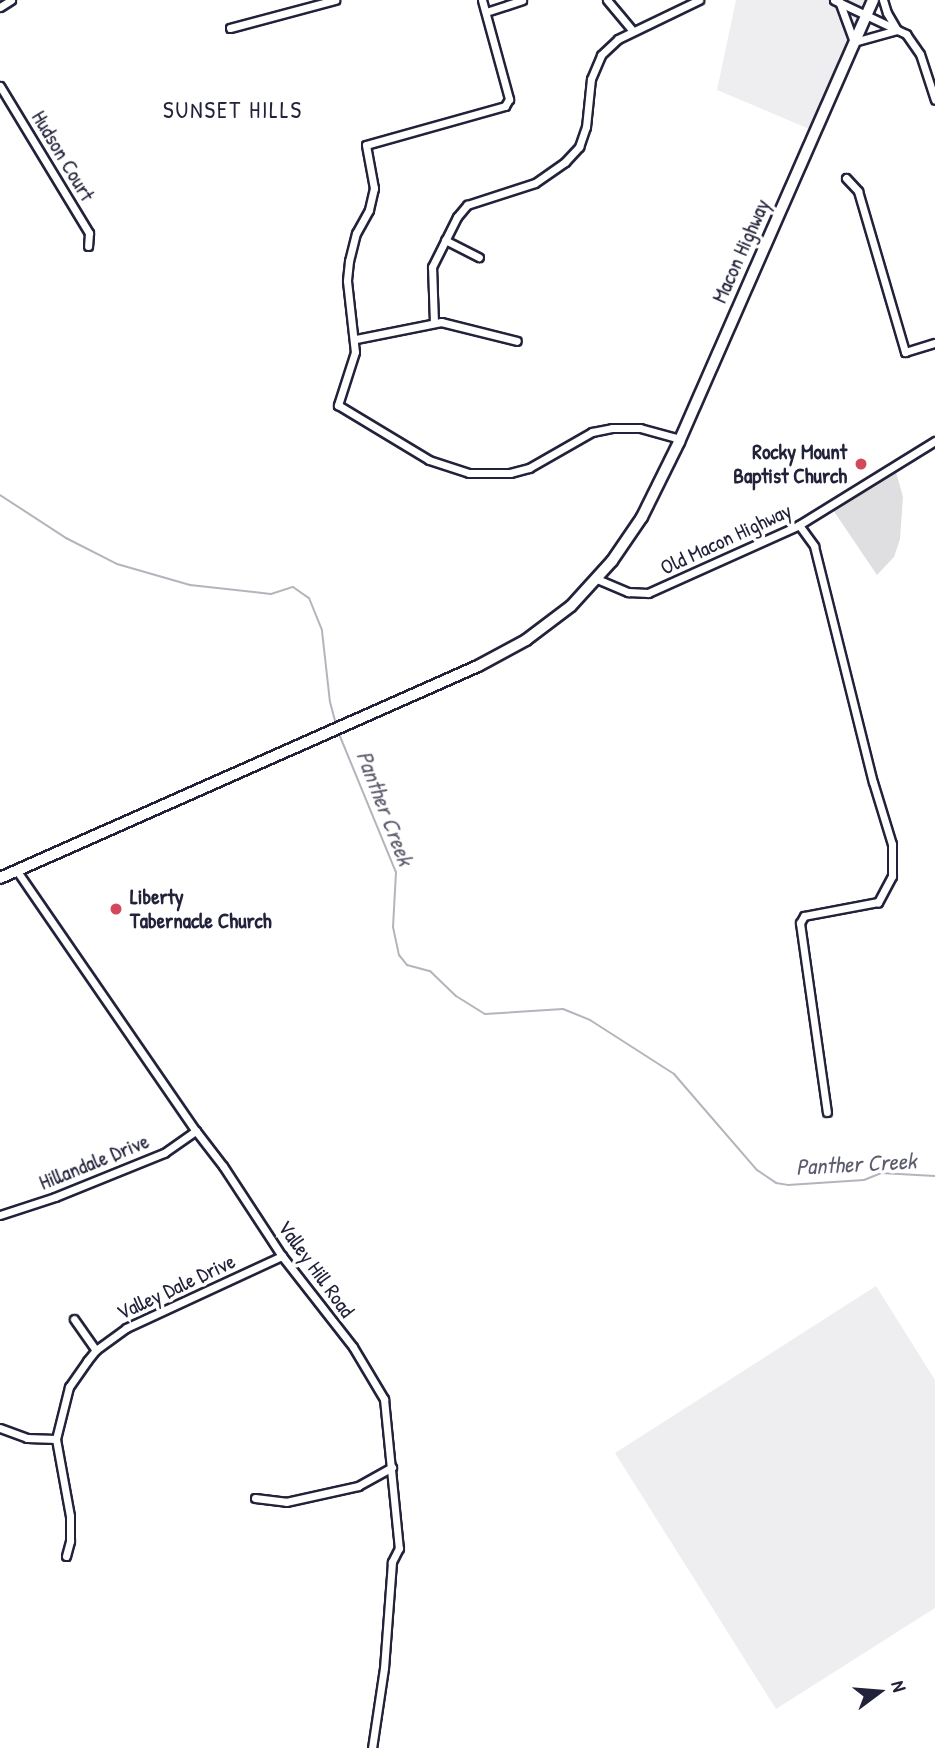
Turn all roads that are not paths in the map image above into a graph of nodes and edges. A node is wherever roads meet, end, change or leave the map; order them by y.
1 (11, 0) edge
2 (335, 0) edge
3 (482, 0) edge
4 (522, 0) edge
5 (607, 0) edge
6 (699, 0) edge
7 (873, 0) edge
8 (883, 0) edge
9 (838, 1) edge
10 (0, 7) edge
11 (485, 12) junction
12 (867, 14) junction
13 (230, 28) dead end
14 (897, 30) junction
15 (634, 31) junction
16 (854, 43) junction
17 (0, 86) edge
18 (935, 100) edge
19 (846, 178) dead end
20 (445, 240) junction
21 (88, 246) dead end
22 (479, 257) dead end
23 (434, 323) junction
24 (356, 340) junction
25 (517, 341) dead end
26 (935, 343) edge
27 (680, 439) junction
28 (935, 441) edge
29 (799, 525) junction
30 (597, 579) junction
31 (17, 871) junction
32 (0, 878) edge
33 (827, 1112) dead end
34 (196, 1131) junction
35 (0, 1215) edge
36 (282, 1256) junction
37 (74, 1319) dead end
38 (96, 1350) junction
39 (0, 1428) edge
40 (56, 1439) junction
41 (392, 1467) junction
42 (256, 1498) dead end
43 (66, 1556) dead end
44 (372, 1748) edge

1 - 10 street
2 - 13 street
3 - 11 street
4 - 11 street
5 - 15 street
6 - 15 street
7 - 12 main road, Macon Highway
8 - 14 street
9 - 12 street
9 - 16 street
11 - 24 street
12 - 14 street
12 - 16 main road, Macon Highway
14 - 16 street
14 - 18 street
15 - 20 street
16 - 27 main road, Macon Highway
17 - 21 street, Hudson Court
19 - 26 street
20 - 22 street
20 - 23 street
23 - 24 street
23 - 25 street
24 - 27 street
27 - 30 main road, Macon Highway
28 - 29 street, Old Macon Highway
29 - 30 street, Old Macon Highway
29 - 33 street
30 - 31 main road, Macon Highway
31 - 32 main road, Macon Highway
31 - 34 street, Valley Hill Road
34 - 35 street, Hillandale Drive
34 - 36 street, Valley Hill Road
36 - 38 street, Valley Dale Drive
36 - 41 street, Valley Hill Road
37 - 38 street
38 - 40 street, Valley Dale Drive
39 - 40 street
40 - 43 street, Valley Dale Drive
41 - 42 street
41 - 44 street, Valley Hill Road

